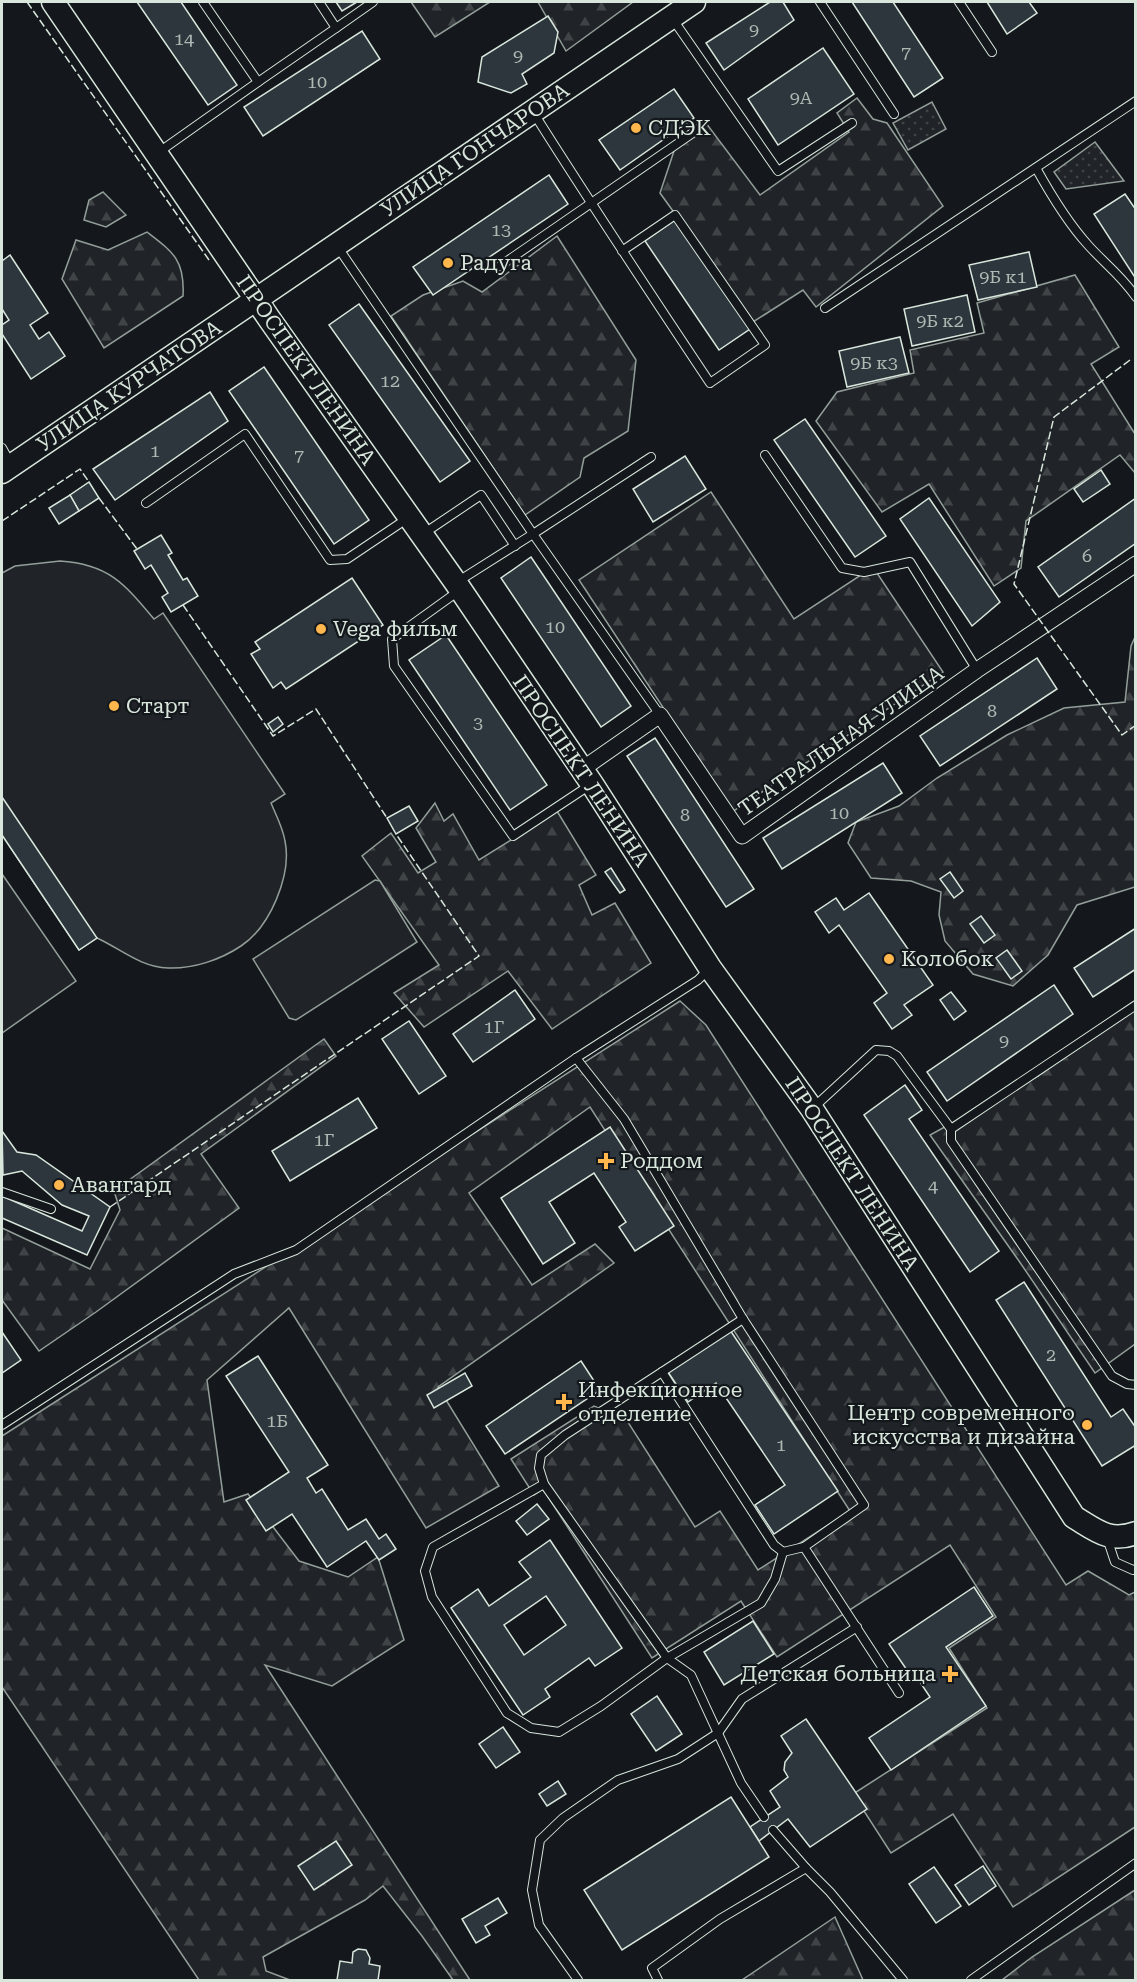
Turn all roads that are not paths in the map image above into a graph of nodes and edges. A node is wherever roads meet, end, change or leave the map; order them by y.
1 (203, 2) edge
2 (319, 2) edge
3 (373, 2) edge
4 (694, 2) edge
5 (820, 2) edge
6 (959, 2) edge
7 (58, 5) edge
8 (672, 17) junction
9 (336, 28) junction
10 (992, 52) dead end
11 (258, 82) junction
12 (1136, 101) edge
13 (532, 111) junction
14 (894, 114) dead end
15 (852, 123) dead end
16 (700, 128) dead end
17 (157, 153) junction
18 (1036, 168) junction
19 (591, 204) junction
20 (336, 244) junction
21 (622, 251) junction
22 (500, 266) dead end
23 (1136, 297) edge
24 (256, 299) junction
25 (825, 308) dead end
26 (765, 455) dead end
27 (651, 457) dead end
28 (5, 462) edge
29 (146, 503) dead end
30 (416, 526) junction
31 (533, 534) junction
32 (515, 546) junction
33 (1136, 564) edge
34 (458, 586) junction
35 (977, 670) junction
36 (660, 715) junction
37 (586, 777) junction
38 (710, 968) junction
39 (1136, 1005) edge
40 (576, 1058) junction
41 (812, 1109) junction
42 (951, 1129) junction
43 (2, 1192) edge
44 (51, 1209) dead end
45 (743, 1319) junction
46 (662, 1372) junction
47 (1136, 1385) edge
48 (2, 1425) edge
49 (544, 1484) junction
50 (1136, 1533) edge
51 (1107, 1536) junction
52 (804, 1547) junction
53 (783, 1552) junction
54 (1136, 1569) edge
55 (857, 1627) junction
56 (667, 1658) junction
57 (899, 1693) dead end
58 (718, 1733) junction
59 (765, 1817) dead end
60 (773, 1830) dead end
61 (1136, 1863) edge
62 (806, 1868) junction
63 (578, 1980) edge
64 (658, 1980) edge
65 (903, 1980) edge
66 (971, 1980) edge

1 - 11 lane
2 - 9 lane
3 - 9 lane
4 - 8 street, УЛИЦА ГОНЧАРОВА
5 - 14 lane
6 - 10 lane
7 - 17 street, ПРОСПЕКТ ЛЕНИНА
8 - 13 street, УЛИЦА ГОНЧАРОВА
8 - 15 lane
9 - 11 lane
11 - 17 lane
12 - 18 lane
13 - 19 lane
13 - 20 street, УЛИЦА ГОНЧАРОВА
16 - 19 lane
17 - 24 street, ПРОСПЕКТ ЛЕНИНА
18 - 23 lane
18 - 25 lane
19 - 21 lane
19 - 22 lane
20 - 24 street, УЛИЦА ГОНЧАРОВА
20 - 31 lane
21 - 21 lane
24 - 28 street, УЛИЦА КУРЧАТОВА
24 - 30 street, ПРОСПЕКТ ЛЕНИНА
26 - 35 lane
27 - 31 lane
29 - 30 lane
30 - 32 lane
30 - 34 street, ПРОСПЕКТ ЛЕНИНА
31 - 32 lane
31 - 36 lane
32 - 34 lane
33 - 35 street, ТЕАТРАЛЬНАЯ УЛИЦА
34 - 37 street, ПРОСПЕКТ ЛЕНИНА
34 - 37 lane
35 - 36 street, ТЕАТРАЛЬНАЯ УЛИЦА
36 - 37 street
37 - 38 street, ПРОСПЕКТ ЛЕНИНА
38 - 40 lane
38 - 41 street, ПРОСПЕКТ ЛЕНИНА
39 - 42 lane
40 - 45 lane
40 - 48 lane
41 - 42 lane
41 - 51 street, ПРОСПЕКТ ЛЕНИНА
42 - 47 lane
43 - 44 lane
45 - 46 lane
45 - 52 lane
46 - 49 lane
46 - 53 lane
49 - 56 lane
49 - 56 lane
50 - 51 street
51 - 54 lane
52 - 53 lane
52 - 55 lane
53 - 56 lane
55 - 57 lane
55 - 58 lane
56 - 58 lane
58 - 59 lane
58 - 63 lane
60 - 62 lane
61 - 66 lane
62 - 64 lane
62 - 65 lane

